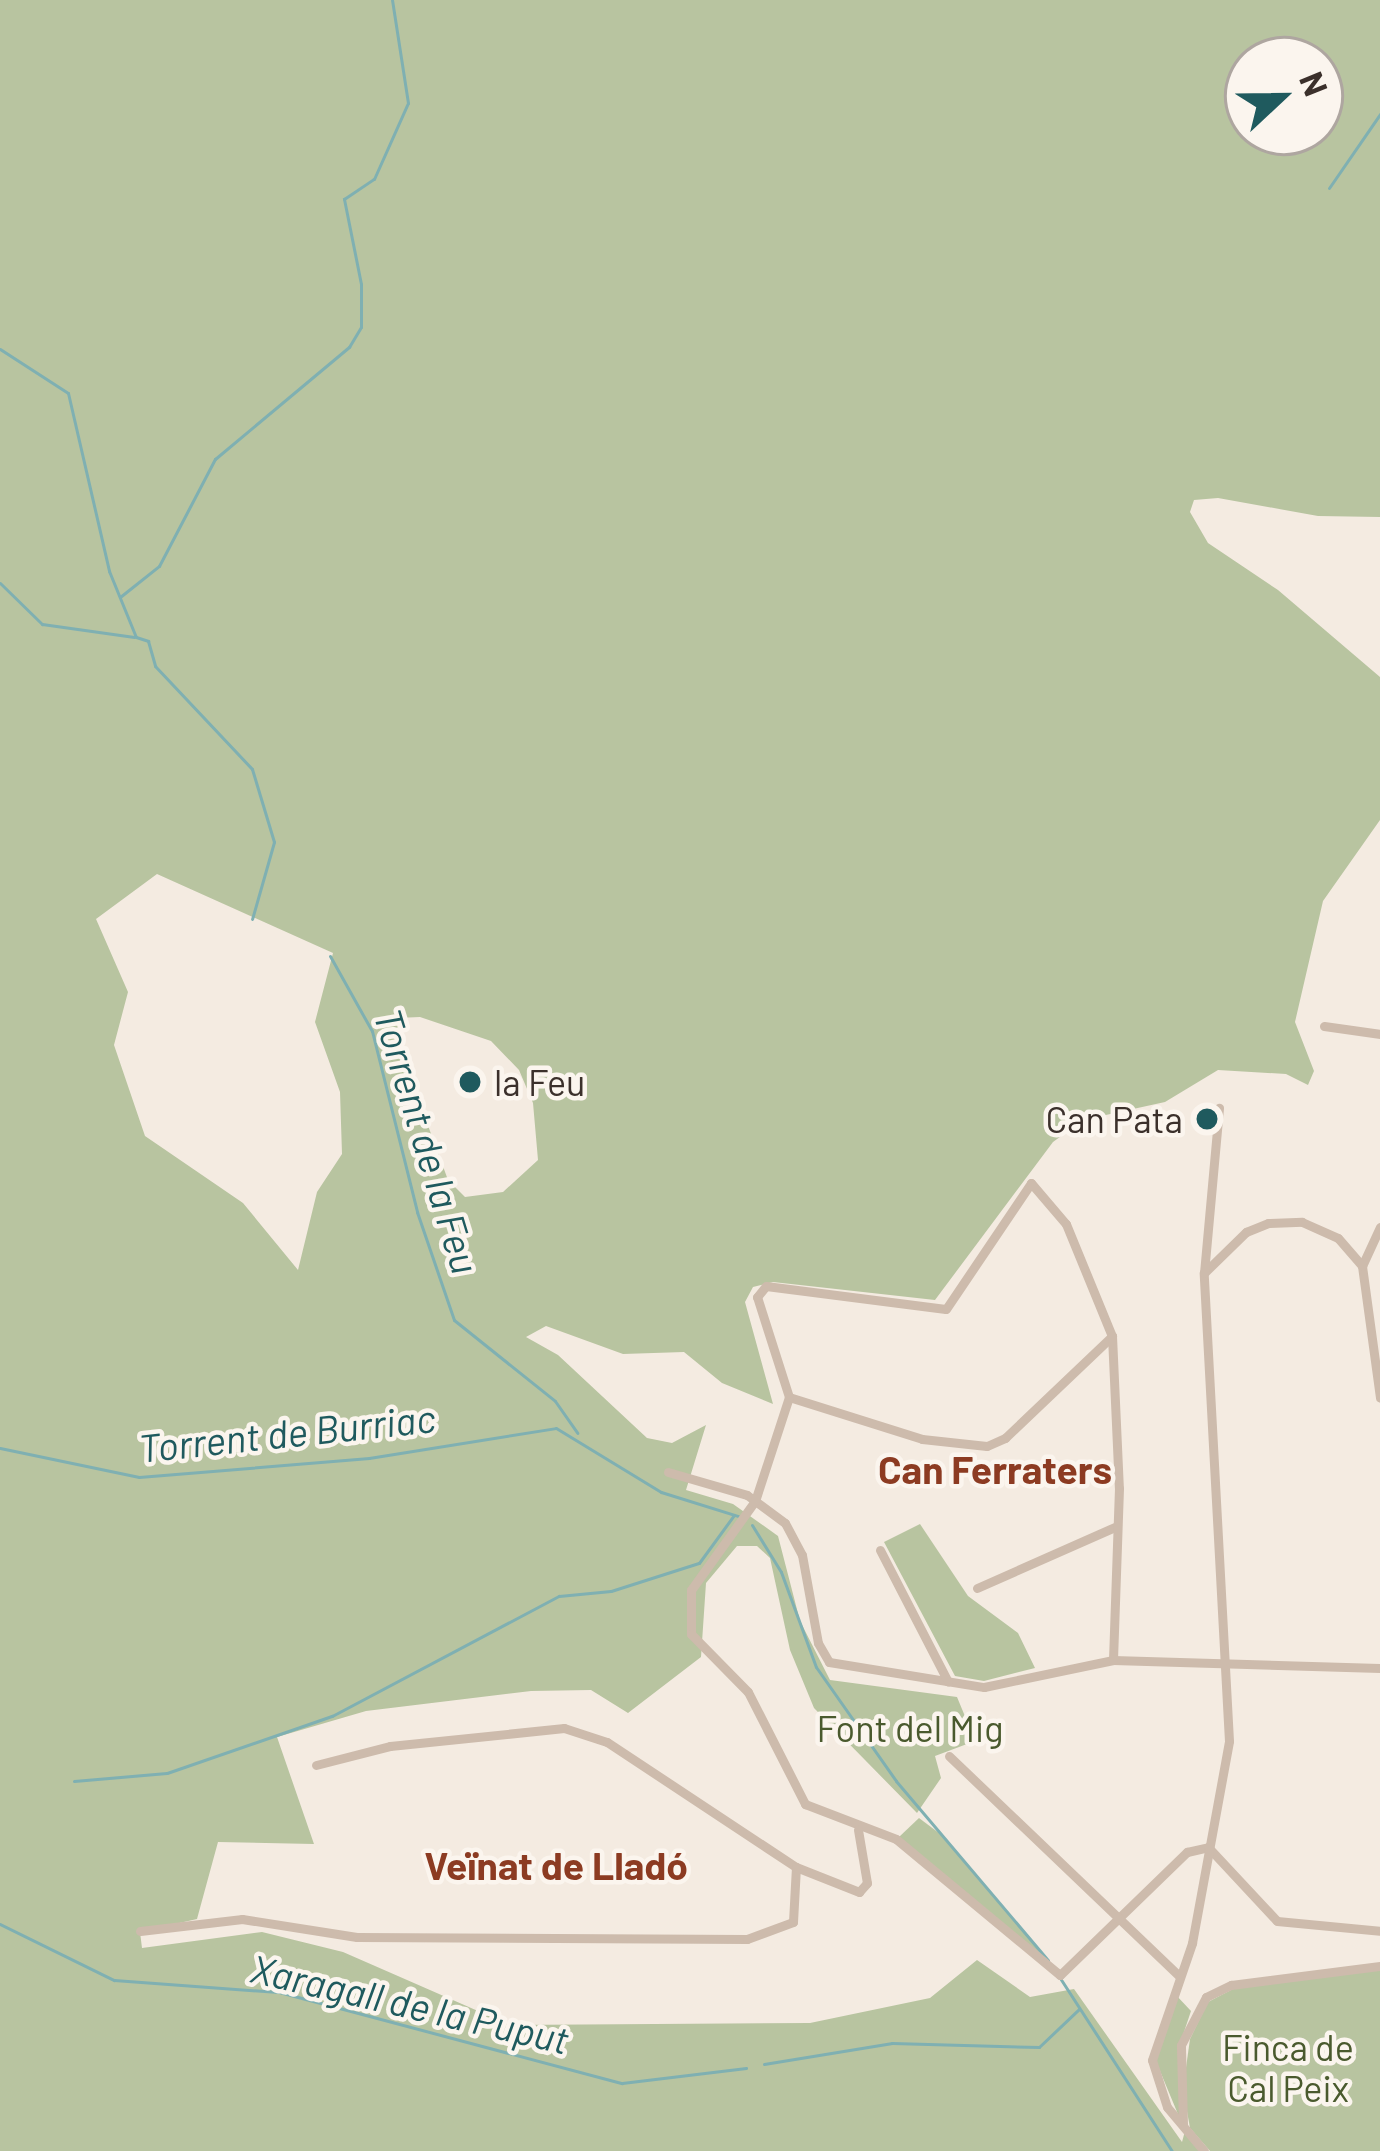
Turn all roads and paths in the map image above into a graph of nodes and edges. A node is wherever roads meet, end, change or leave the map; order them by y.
1 (1324, 1026) dead end
2 (1380, 1034) edge
3 (1220, 1108) dead end
4 (1380, 1231) edge
5 (1362, 1266) junction
6 (1204, 1273) junction
7 (1112, 1336) junction
8 (1375, 1336) edge
9 (789, 1397) junction
10 (1380, 1398) edge
11 (668, 1472) dead end
12 (755, 1501) junction
13 (1117, 1526) junction
14 (880, 1550) dead end
15 (977, 1588) dead end
16 (674, 1633) dead end
17 (691, 1634) junction
18 (1113, 1660) junction
19 (1225, 1666) junction
20 (1380, 1668) edge
21 (947, 1682) junction
22 (950, 1756) dead end
23 (316, 1766) dead end
24 (858, 1830) junction
25 (1208, 1847) junction
26 (796, 1867) junction
27 (1122, 1920) junction
28 (140, 1931) dead end
29 (1380, 1931) edge
30 (1380, 1966) edge
31 (1179, 1976) junction
32 (1184, 2128) junction
33 (1204, 2151) edge

1 - 2 street
3 - 6 street
4 - 5 street
5 - 6 street
5 - 8 street
6 - 19 street
7 - 9 street
7 - 9 street
7 - 13 street
8 - 10 street
9 - 12 street
11 - 12 street
12 - 17 street
12 - 21 street
13 - 15 street
13 - 18 street
14 - 21 street
16 - 17 street
17 - 24 street
18 - 19 street
18 - 21 street
19 - 20 street
19 - 25 street
22 - 27 street
23 - 26 street
24 - 26 street
24 - 27 street
25 - 27 street
25 - 29 street
25 - 31 street
26 - 28 street
27 - 31 street
30 - 32 street
31 - 32 street
32 - 33 street

